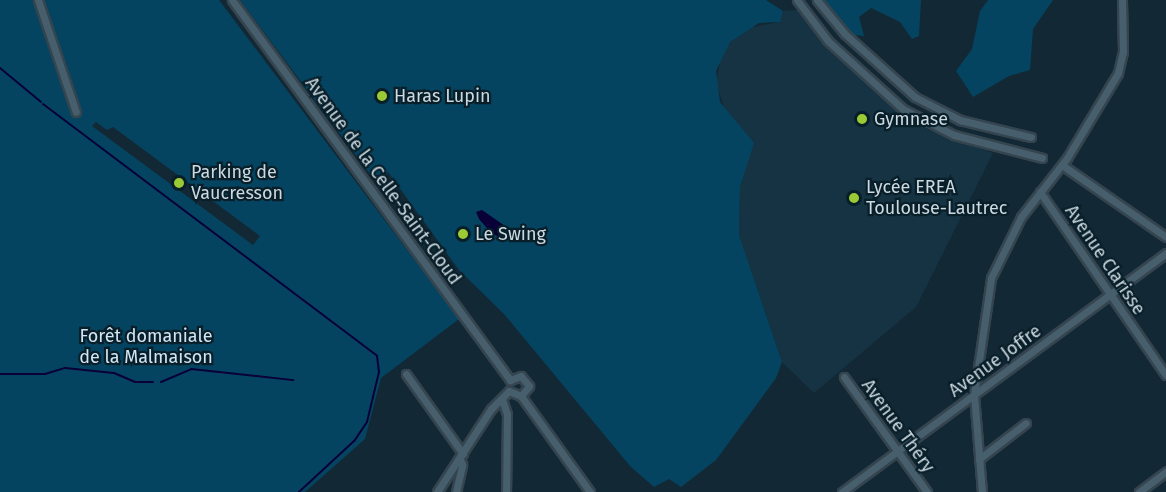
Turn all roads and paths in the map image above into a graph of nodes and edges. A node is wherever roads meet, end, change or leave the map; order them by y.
1 (38, 0) edge
2 (232, 0) edge
3 (797, 0) edge
4 (816, 0) edge
5 (1122, 0) edge
6 (76, 112) dead end
7 (1031, 137) dead end
8 (1042, 158) dead end
9 (1062, 165) junction
10 (1040, 192) junction
11 (1166, 237) edge
12 (1166, 253) edge
13 (1111, 295) junction
14 (406, 374) dead end
15 (1166, 375) edge
16 (844, 377) dead end
17 (510, 380) junction
18 (509, 391) junction
19 (974, 395) junction
20 (521, 396) junction
21 (502, 399) junction
22 (1026, 423) dead end
23 (897, 452) junction
24 (461, 457) junction
25 (979, 459) junction
26 (1166, 472) edge
27 (441, 484) junction
28 (437, 492) edge
29 (456, 492) edge
30 (506, 492) edge
31 (590, 492) edge
32 (842, 492) edge
33 (927, 492) edge
34 (982, 492) edge
35 (1139, 492) edge

1 - 6 street
2 - 17 street, Avenue de la Celle-Saint-Cloud
3 - 8 street
4 - 7 street
5 - 9 street
9 - 10 street
9 - 11 street
10 - 13 street, Avenue Clarisse
10 - 19 street
12 - 13 street, Avenue Joffre
13 - 15 street, Avenue Clarisse
13 - 19 street, Avenue Joffre
14 - 24 street
16 - 23 street, Avenue Théry
17 - 18 street
17 - 20 street, Avenue de la Celle-Saint-Cloud
18 - 20 street
18 - 21 street
19 - 23 street, Avenue Joffre
19 - 25 street
20 - 31 street, Avenue de la Celle-Saint-Cloud
21 - 24 street
21 - 30 street
22 - 25 street
23 - 32 street, Avenue Joffre
23 - 33 street, Avenue Théry
24 - 27 street
24 - 29 street
25 - 34 street
26 - 35 street
27 - 28 street
27 - 29 street

